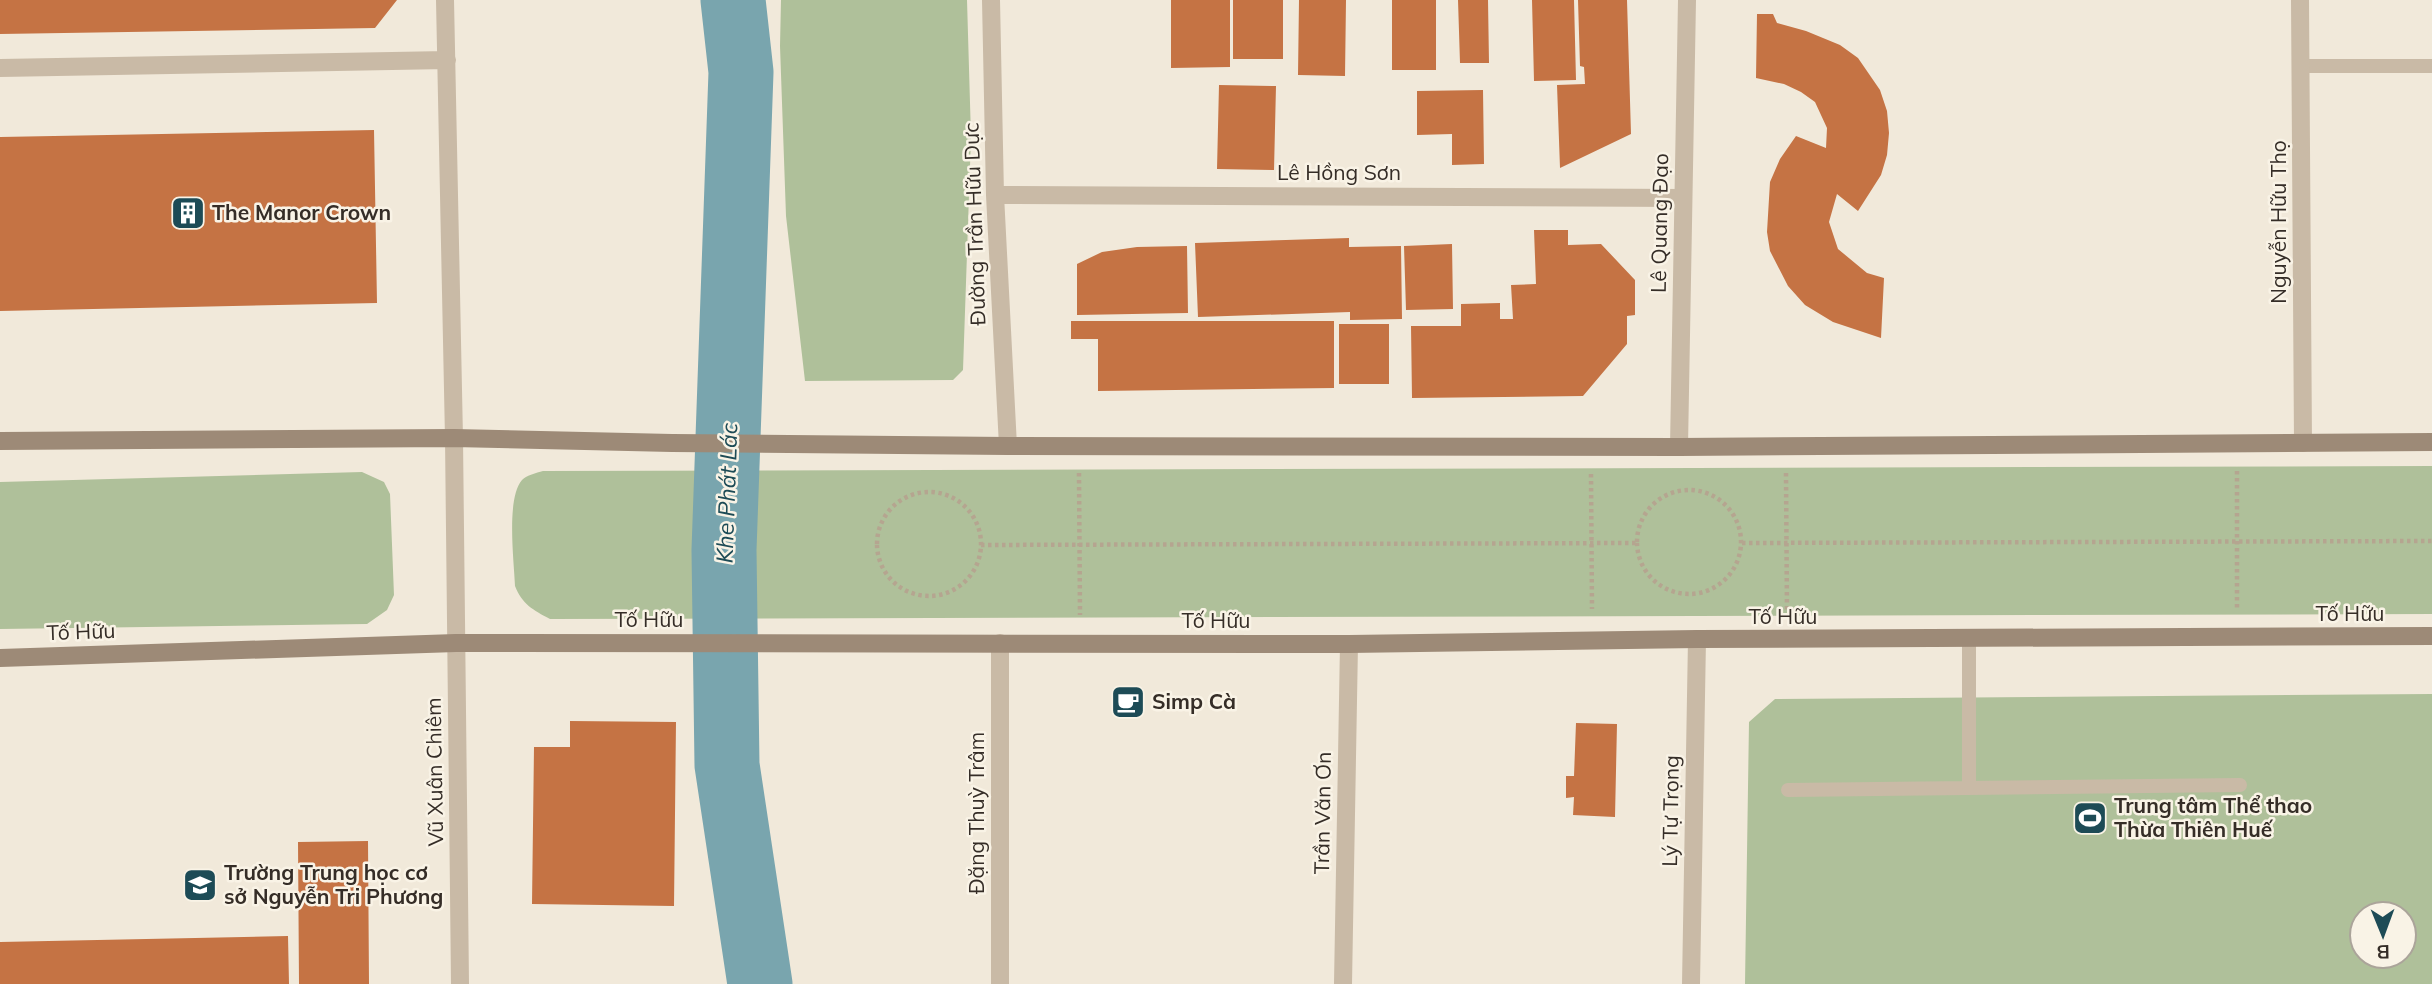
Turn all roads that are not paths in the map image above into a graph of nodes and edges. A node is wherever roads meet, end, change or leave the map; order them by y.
1 (445, 0) edge
2 (991, 0) edge
3 (1687, 0) edge
4 (2300, 0) edge
5 (447, 60) junction
6 (2300, 66) junction
7 (2432, 66) edge
8 (0, 68) edge
9 (995, 195) junction
10 (1683, 198) junction
11 (454, 438) junction
12 (0, 442) edge
13 (2432, 442) edge
14 (2303, 443) junction
15 (1008, 446) junction
16 (1679, 447) junction
17 (2432, 636) edge
18 (1969, 638) junction
19 (1697, 639) junction
20 (456, 643) junction
21 (1000, 643) junction
22 (1349, 644) junction
23 (0, 658) edge
24 (2240, 785) dead end
25 (1969, 788) junction
26 (1788, 790) dead end
27 (460, 984) edge
28 (1000, 984) edge
29 (1343, 984) edge
30 (1691, 984) edge

1 - 5 street, Vũ Xuân Chiêm
2 - 9 street, Đường Trần Hữu Dực
3 - 10 street, Lê Quang Đạo
4 - 6 street, Nguyễn Hữu Thọ
5 - 8 street
5 - 11 street, Vũ Xuân Chiêm
6 - 7 lane
6 - 14 street, Nguyễn Hữu Thọ
9 - 10 street, Lê Hồng Sơn
9 - 15 street, Đường Trần Hữu Dực
10 - 16 street, Lê Quang Đạo
11 - 12 main road
11 - 15 main road
11 - 20 street, Vũ Xuân Chiêm
13 - 14 main road
14 - 16 main road
15 - 16 main road
17 - 18 main road, Tố Hữu
18 - 19 main road, Tố Hữu
18 - 25 lane
19 - 22 main road, Tố Hữu
19 - 30 street, Lý Tự Trọng
20 - 21 main road, Tố Hữu
20 - 23 main road, Tố Hữu
20 - 27 street, Vũ Xuân Chiêm
21 - 22 main road, Tố Hữu
21 - 28 street, Đặng Thuỳ Trâm
22 - 29 street, Trần Văn Ơn
24 - 25 lane
25 - 26 lane

